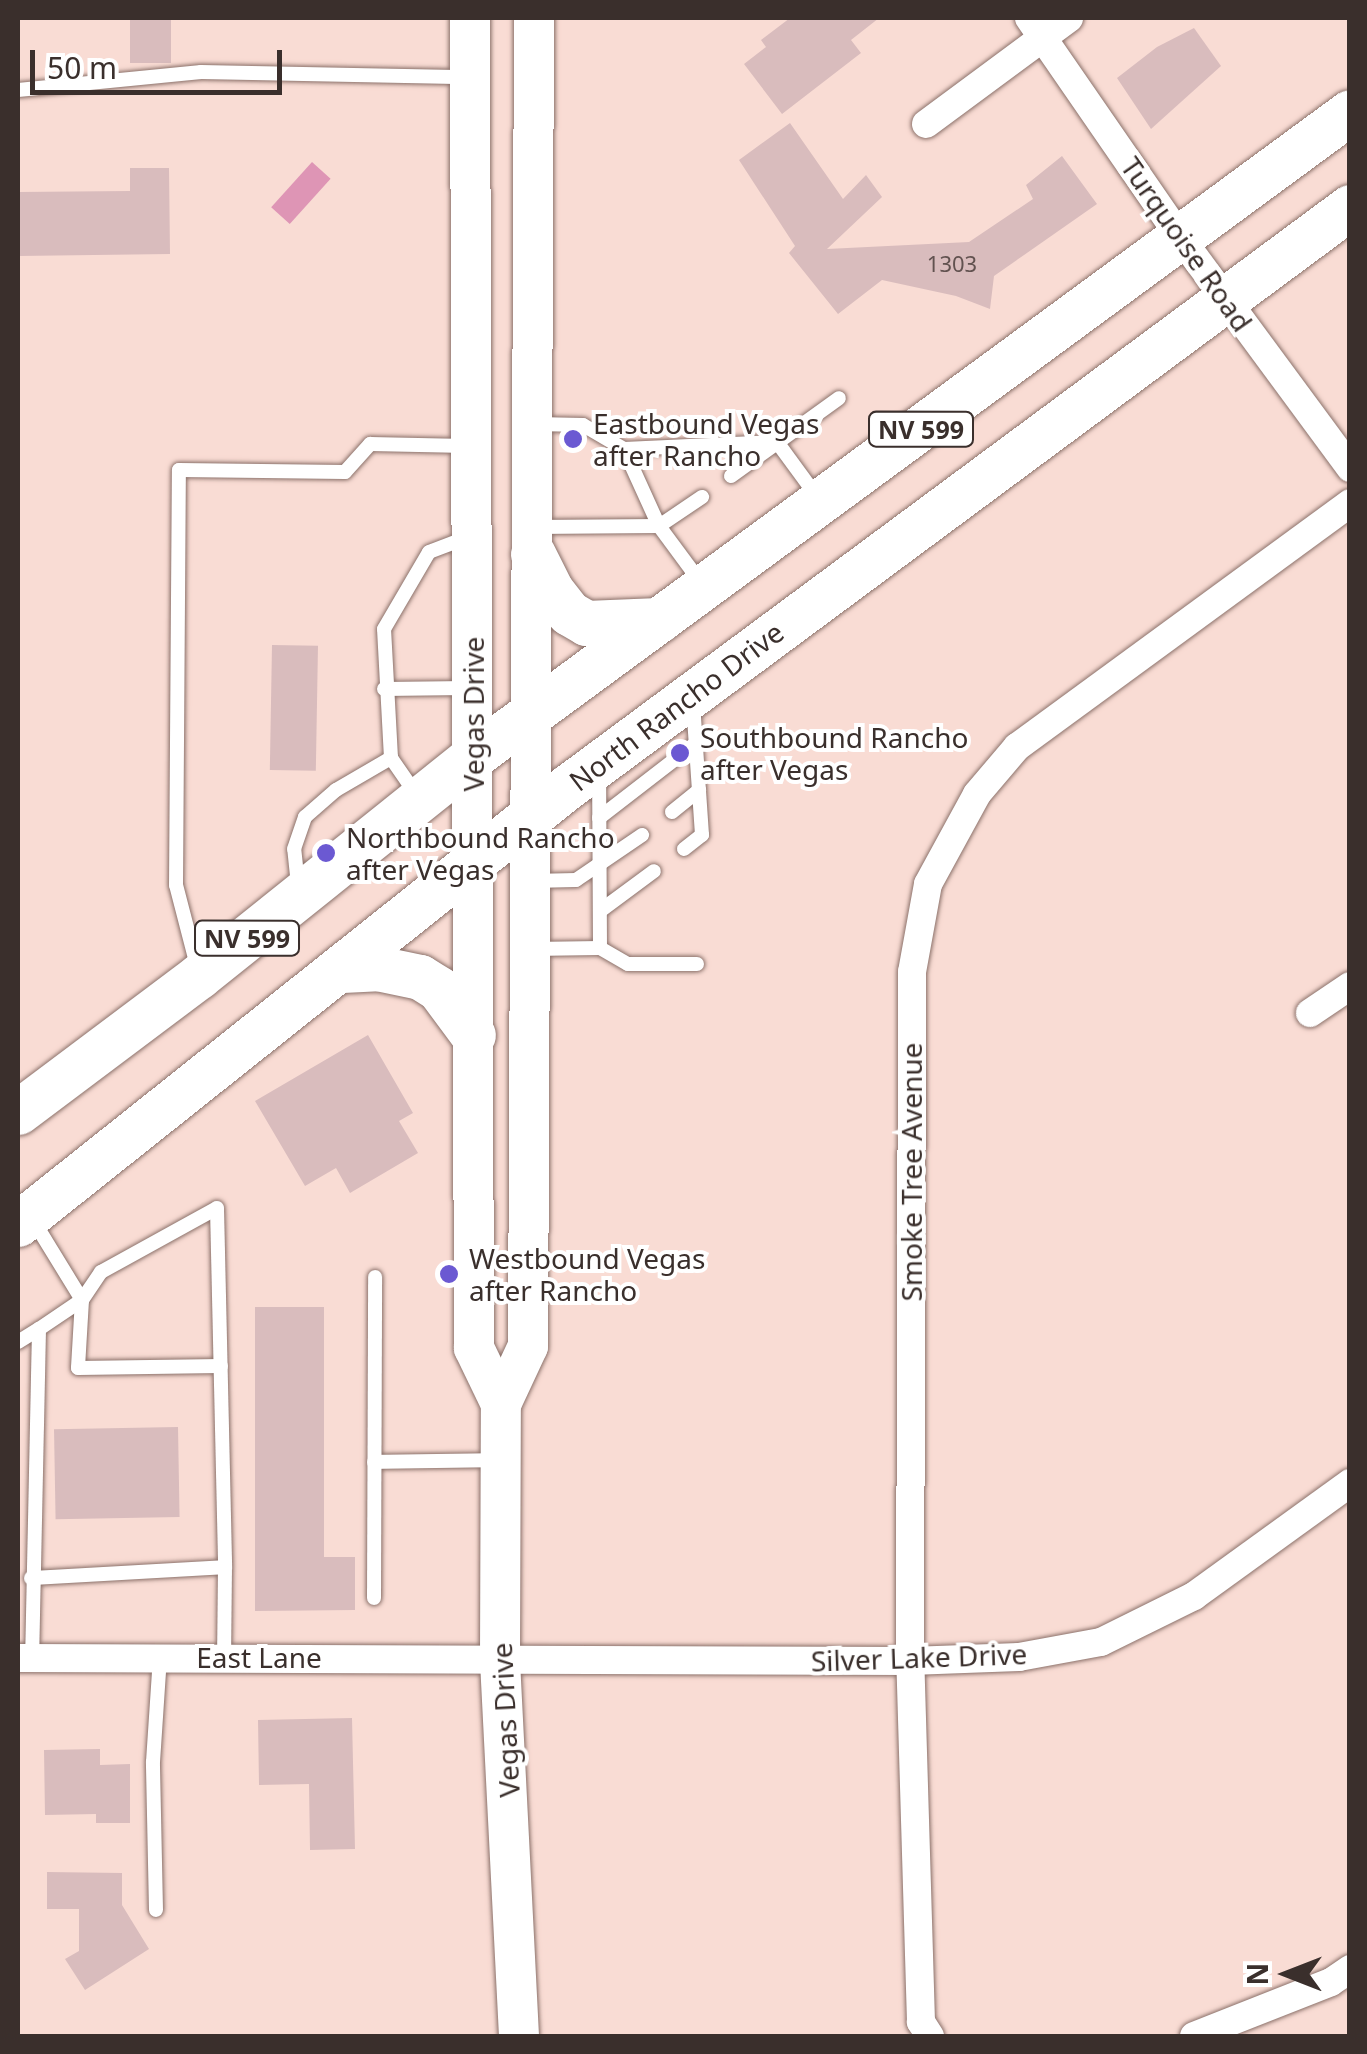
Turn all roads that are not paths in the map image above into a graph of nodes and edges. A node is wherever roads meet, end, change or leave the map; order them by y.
1 (470, 18) edge
2 (534, 18) edge
3 (1069, 18) edge
4 (1036, 27) edge
5 (470, 77) junction
6 (18, 90) edge
7 (1350, 112) edge
8 (926, 124) dead end
9 (1350, 206) edge
10 (1180, 237) junction
11 (1225, 298) junction
12 (839, 398) dead end
13 (534, 424) junction
14 (777, 442) junction
15 (472, 446) junction
16 (624, 449) junction
17 (1350, 468) edge
18 (731, 476) dead end
19 (702, 497) dead end
20 (821, 502) junction
21 (1350, 503) edge
22 (659, 526) junction
23 (472, 536) junction
24 (533, 540) junction
25 (705, 589) junction
26 (661, 620) junction
27 (472, 688) junction
28 (384, 689) junction
29 (692, 694) junction
30 (532, 714) junction
31 (696, 744) junction
32 (472, 757) junction
33 (390, 758) junction
34 (598, 764) junction
35 (699, 790) junction
36 (421, 800) junction
37 (672, 812) dead end
38 (532, 816) junction
39 (599, 818) junction
40 (642, 835) dead end
41 (684, 849) dead end
42 (473, 861) junction
43 (599, 866) junction
44 (654, 871) dead end
45 (531, 881) junction
46 (300, 896) junction
47 (600, 911) junction
48 (600, 948) junction
49 (531, 949) junction
50 (697, 964) dead end
51 (342, 970) junction
52 (200, 976) junction
53 (1350, 986) edge
54 (1310, 1014) dead end
55 (473, 1035) junction
56 (18, 1112) edge
57 (24, 1220) edge
58 (375, 1277) dead end
59 (82, 1300) junction
60 (39, 1329) junction
61 (18, 1342) edge
62 (221, 1366) junction
63 (501, 1404) junction
64 (501, 1460) junction
65 (374, 1462) junction
66 (1350, 1483) edge
67 (225, 1567) junction
68 (31, 1578) junction
69 (374, 1598) dead end
70 (160, 1657) junction
71 (224, 1657) junction
72 (500, 1657) junction
73 (25, 1658) edge
74 (910, 1662) junction
75 (156, 1910) dead end
76 (1350, 1969) edge
77 (519, 2036) edge
78 (930, 2036) edge
79 (1194, 2036) edge

1 - 5 main road, Vegas Drive
2 - 13 main road, Vegas Drive
3 - 4 street
4 - 8 street
4 - 10 street, Turquoise Road
5 - 6 lane
5 - 15 main road, Vegas Drive
7 - 10 main road, NV 599
9 - 11 main road, North Rancho Drive / NV 599
10 - 11 street, Turquoise Road
10 - 20 main road, NV 599
11 - 17 street, Turquoise Road
11 - 29 main road, North Rancho Drive / NV 599
12 - 14 lane
13 - 16 lane
13 - 24 main road, Vegas Drive
14 - 16 lane
14 - 18 lane
14 - 20 lane
15 - 23 main road, Vegas Drive
15 - 52 lane
16 - 22 lane
19 - 22 lane
20 - 25 main road, NV 599
21 - 74 street, Smoke Tree Avenue
22 - 24 lane
22 - 25 lane
23 - 27 main road, Vegas Drive
23 - 28 lane
24 - 26 main road
24 - 30 main road, Vegas Drive
25 - 26 main road, NV 599
26 - 30 main road, NV 599
27 - 28 lane
27 - 32 main road, Vegas Drive
28 - 33 lane
29 - 31 lane
29 - 34 main road, North Rancho Drive / NV 599
30 - 32 main road, NV 599
30 - 38 main road, Vegas Drive
31 - 35 lane
31 - 39 lane
32 - 36 main road, NV 599
32 - 42 main road, Vegas Drive
33 - 36 lane
33 - 46 lane
34 - 38 main road, North Rancho Drive / NV 599
34 - 39 lane
35 - 37 lane
35 - 41 lane
36 - 46 main road, NV 599
38 - 42 main road, North Rancho Drive / NV 599
38 - 45 main road, Vegas Drive
39 - 43 lane
40 - 43 lane
42 - 51 main road, North Rancho Drive / NV 599
42 - 55 main road, Vegas Drive
43 - 45 lane
43 - 47 lane
44 - 47 lane
45 - 49 main road, Vegas Drive
46 - 52 main road, NV 599
47 - 48 lane
48 - 49 lane
48 - 50 lane
49 - 63 main road, Vegas Drive
51 - 55 main road
51 - 57 main road, North Rancho Drive / NV 599
52 - 56 main road, NV 599
53 - 54 street
55 - 63 main road, Vegas Drive
57 - 59 lane
58 - 65 lane
59 - 60 lane
59 - 62 lane
59 - 62 lane
60 - 61 lane
60 - 68 lane
62 - 67 lane
63 - 64 main road, Vegas Drive
64 - 65 lane
64 - 72 main road, Vegas Drive
65 - 69 lane
66 - 74 street, Silver Lake Drive
67 - 68 lane
67 - 71 lane
68 - 73 lane
70 - 71 street, East Lane
70 - 73 street, East Lane
70 - 75 lane
71 - 72 street, East Lane
72 - 74 street, Silver Lake Drive
72 - 77 main road, Vegas Drive
74 - 78 street, Smoke Tree Avenue
76 - 79 street

